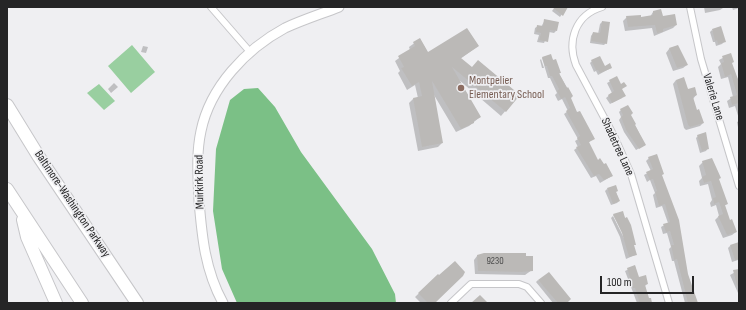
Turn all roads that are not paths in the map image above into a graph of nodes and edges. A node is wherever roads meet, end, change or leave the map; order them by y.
1 (211, 7) edge
2 (339, 7) edge
3 (602, 7) edge
4 (690, 7) edge
5 (251, 52) junction
6 (7, 105) edge
7 (739, 186) edge
8 (7, 189) edge
9 (21, 211) junction
10 (113, 266) junction
11 (56, 303) edge
12 (82, 303) edge
13 (137, 303) edge
14 (141, 303) edge
15 (223, 303) edge
16 (451, 303) edge
17 (540, 303) edge
18 (669, 303) edge

1 - 5 street
2 - 5 main road, Muirkirk Road
3 - 18 street, Shadetree Lane
4 - 7 street, Valerie Lane
5 - 15 main road, Muirkirk Road
6 - 10 highway, Baltimore-Washington Parkway
8 - 9 highway
9 - 11 highway
9 - 12 highway
10 - 13 highway, Baltimore-Washington Parkway
10 - 14 highway
16 - 17 street

